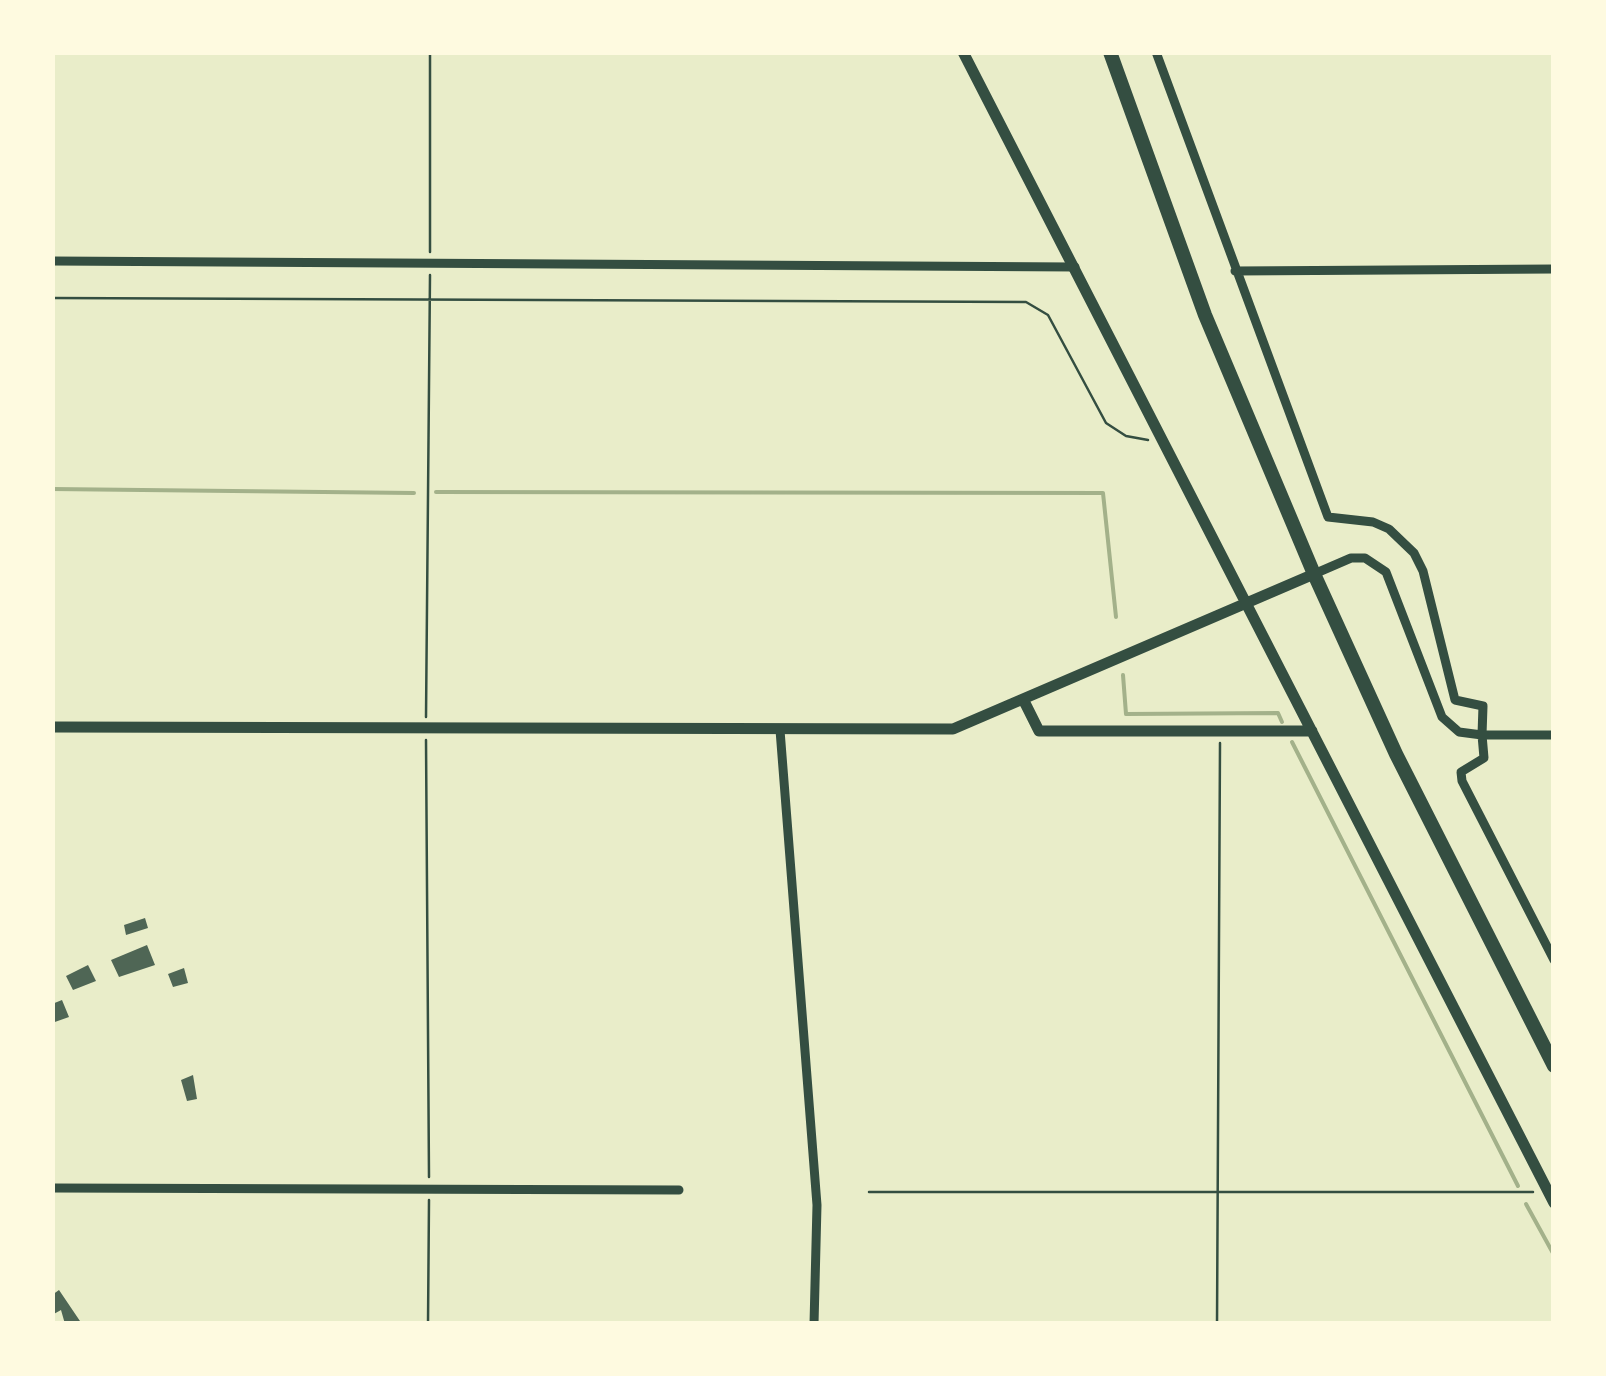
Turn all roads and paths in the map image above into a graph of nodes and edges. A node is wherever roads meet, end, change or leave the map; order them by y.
1 (430, 52) edge
2 (963, 52) edge
3 (1110, 52) edge
4 (1156, 52) edge
5 (52, 261) edge
6 (430, 266) junction
7 (1074, 267) junction
8 (1554, 269) edge
9 (1235, 270) junction
10 (430, 297) junction
11 (52, 298) edge
12 (1161, 435) junction
13 (1314, 574) junction
14 (1024, 700) junction
15 (426, 726) junction
16 (52, 727) edge
17 (780, 730) junction
18 (1312, 731) junction
19 (1220, 732) junction
20 (1554, 735) edge
21 (1482, 736) junction
22 (1554, 960) edge
23 (1554, 1066) edge
24 (52, 1188) edge
25 (429, 1190) junction
26 (679, 1190) dead end
27 (869, 1192) dead end
28 (1217, 1193) junction
29 (1551, 1198) edge
30 (428, 1324) edge
31 (814, 1324) edge
32 (1218, 1324) edge

1 - 6 path
2 - 7 street
3 - 13 main road
4 - 9 street
5 - 6 street
6 - 7 street
6 - 10 path
7 - 12 street
8 - 9 street
9 - 21 street
10 - 11 path
10 - 12 path
10 - 15 path
12 - 18 street
13 - 14 street
13 - 21 street
13 - 23 main road
14 - 17 street
14 - 19 street
15 - 16 street
15 - 17 street
15 - 25 path
17 - 31 street
18 - 19 street
18 - 29 street
19 - 28 path
20 - 21 street
21 - 22 street
24 - 25 street
25 - 26 street
25 - 30 path
27 - 28 path
28 - 29 path
28 - 32 path

